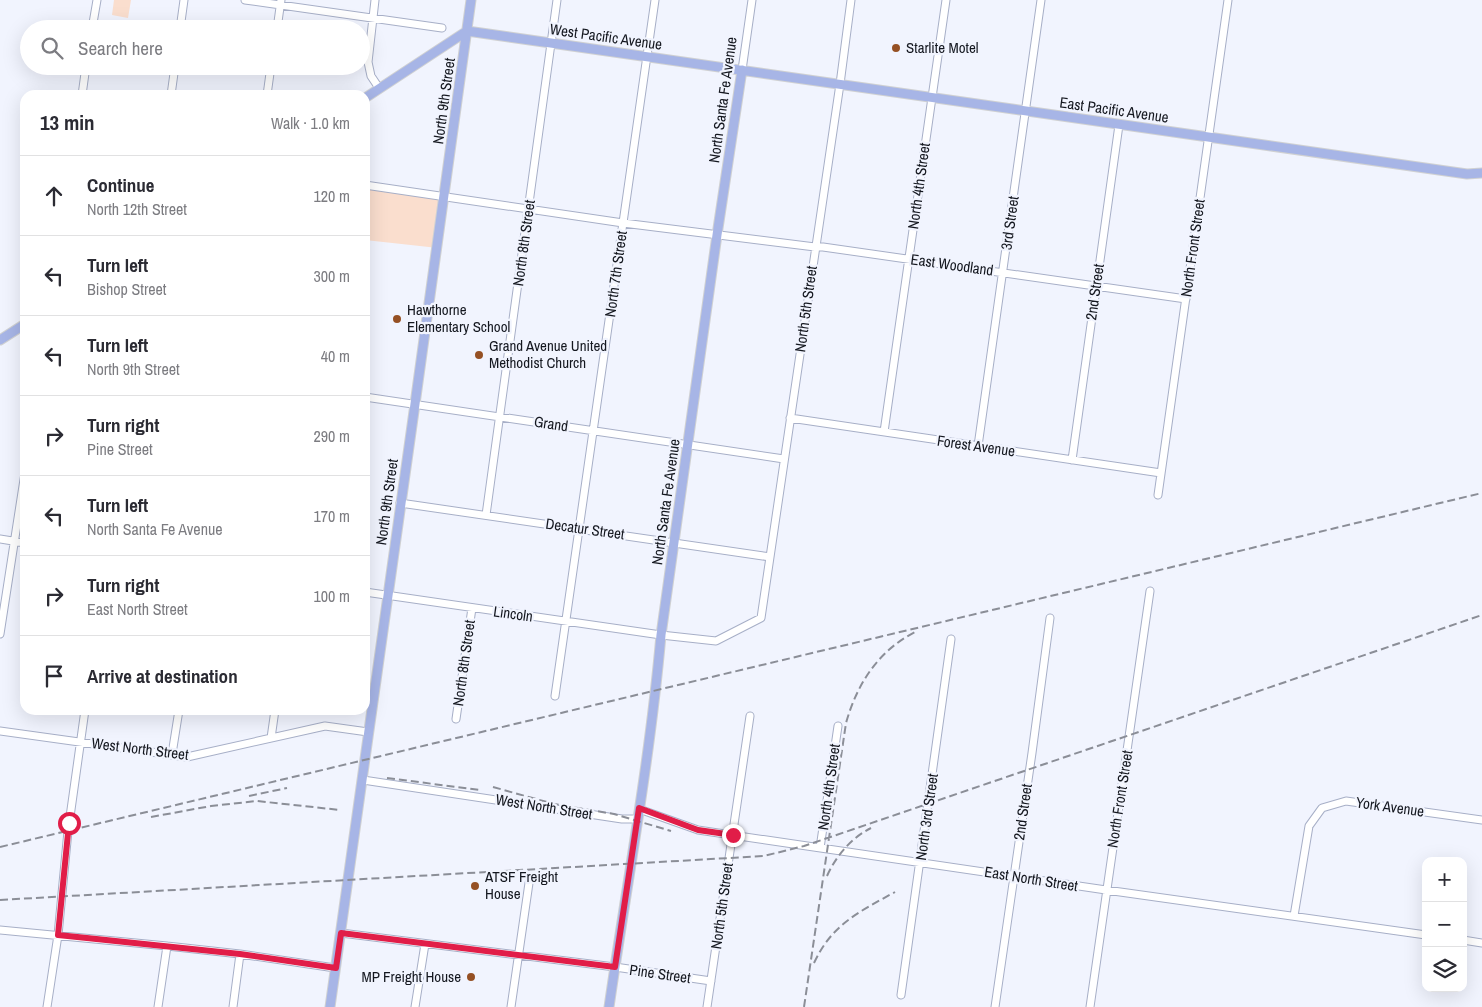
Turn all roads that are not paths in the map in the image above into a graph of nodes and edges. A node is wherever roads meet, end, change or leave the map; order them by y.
1 (96, 0) edge
2 (184, 0) edge
3 (245, 0) edge
4 (375, 0) edge
5 (471, 0) edge
6 (557, 0) edge
7 (655, 0) edge
8 (752, 0) edge
9 (851, 0) edge
10 (946, 0) edge
11 (1041, 0) edge
12 (1228, 0) edge
13 (280, 2) edge
14 (373, 18) junction
15 (93, 20) edge
16 (181, 20) edge
17 (277, 20) edge
18 (442, 28) dead end
19 (467, 31) junction
20 (370, 44) edge
21 (551, 44) junction
22 (647, 57) junction
23 (742, 70) junction
24 (85, 75) edge
25 (174, 75) edge
26 (270, 75) edge
27 (370, 75) edge
28 (840, 84) junction
29 (379, 88) junction
30 (83, 90) edge
31 (172, 90) edge
32 (268, 90) edge
33 (370, 94) edge
34 (932, 98) junction
35 (1026, 111) junction
36 (1119, 125) junction
37 (1208, 138) junction
38 (1482, 173) edge
39 (370, 186) edge
40 (445, 198) junction
41 (528, 210) junction
42 (623, 223) junction
43 (717, 235) junction
44 (815, 248) junction
45 (908, 258) junction
46 (1003, 272) junction
47 (1096, 286) junction
48 (1186, 299) junction
49 (20, 328) edge
50 (0, 340) edge
51 (370, 398) edge
52 (414, 404) junction
53 (500, 416) junction
54 (790, 418) junction
55 (593, 430) junction
56 (884, 432) junction
57 (688, 444) junction
58 (978, 446) junction
59 (784, 459) junction
60 (1072, 460) junction
61 (1161, 473) junction
62 (1158, 495) dead end
63 (400, 503) junction
64 (20, 504) edge
65 (486, 515) junction
66 (579, 528) junction
67 (0, 539) edge
68 (14, 541) junction
69 (20, 542) edge
70 (674, 543) junction
71 (770, 557) junction
72 (1150, 591) dead end
73 (370, 593) edge
74 (388, 596) junction
75 (472, 608) junction
76 (761, 618) joint
77 (1050, 618) dead end
78 (566, 622) junction
79 (0, 634) edge
80 (661, 635) junction
81 (951, 638) dead end
82 (555, 696) dead end
83 (84, 715) edge
84 (178, 715) edge
85 (274, 715) edge
86 (750, 716) dead end
87 (456, 719) dead end
88 (838, 726) dead end
89 (0, 731) edge
90 (368, 732) junction
91 (271, 738) junction
92 (80, 742) junction
93 (172, 754) junction
94 (363, 780) junction
95 (639, 808) junction
96 (637, 819) junction
97 (1482, 820) edge
98 (733, 835) junction
99 (820, 848) junction
100 (920, 862) junction
101 (1014, 876) junction
102 (529, 883) dead end
103 (1106, 890) junction
104 (1294, 916) junction
105 (0, 930) edge
106 (341, 933) junction
107 (1422, 934) edge
108 (58, 935) junction
109 (1467, 941) edge
110 (1482, 943) edge
111 (424, 944) junction
112 (167, 946) junction
113 (240, 954) junction
114 (518, 955) junction
115 (615, 967) junction
116 (336, 968) junction
117 (711, 981) junction
118 (901, 995) dead end
119 (47, 1007) edge
120 (158, 1007) edge
121 (233, 1007) edge
122 (330, 1007) edge
123 (415, 1007) edge
124 (511, 1007) edge
125 (609, 1007) edge
126 (707, 1007) edge
127 (995, 1007) edge
128 (1090, 1007) edge

1 - 15 street
2 - 16 street
3 - 13 street
4 - 14 street
5 - 19 main road, North 9th Street
6 - 21 street, North 8th Street
7 - 22 street, North 7th Street
8 - 23 street, North Santa Fe Avenue
9 - 28 street, North 5th Street
10 - 34 street, North 4th Street
11 - 35 street, 3rd Street
12 - 37 street, North Front Street
13 - 14 street
13 - 17 street
14 - 18 street
14 - 20 street
19 - 21 main road, West Pacific Avenue
19 - 29 main road
19 - 40 main road, North 9th Street
21 - 22 main road, West Pacific Avenue
21 - 41 street, North 8th Street
22 - 23 main road, West Pacific Avenue
22 - 42 street, North 7th Street
23 - 28 main road, East Pacific Avenue
23 - 43 main road, North Santa Fe Avenue
24 - 30 street
25 - 31 street
26 - 32 street
27 - 29 street
28 - 34 main road, East Pacific Avenue
28 - 44 street, North 5th Street
29 - 33 main road
34 - 35 main road, East Pacific Avenue
34 - 45 street, North 4th Street
35 - 36 main road, East Pacific Avenue
35 - 46 street, 3rd Street
36 - 37 main road, East Pacific Avenue
36 - 47 street, 2nd Street
37 - 38 main road, East Pacific Avenue
37 - 48 street, North Front Street
39 - 40 street, East Woodland
40 - 41 street, East Woodland
40 - 52 main road, North 9th Street
41 - 42 street, East Woodland
41 - 53 street, North 8th Street
42 - 43 street, East Woodland
42 - 55 street, North 7th Street
43 - 44 street, East Woodland
43 - 57 main road, North Santa Fe Avenue
44 - 45 street, East Woodland
44 - 54 street, North 5th Street
45 - 46 street, East Woodland
45 - 56 street, North 4th Street
46 - 47 street, East Woodland
46 - 58 street, 3rd Street
47 - 48 street, East Woodland
47 - 60 street, 2nd Street
48 - 61 street, North Front Street
49 - 50 main road
51 - 52 street, Grand
52 - 53 street, Grand
52 - 63 main road, North 9th Street
53 - 55 street, Grand
53 - 65 street, North 8th Street
54 - 56 street, Forest Avenue
54 - 59 street, North 5th Street
55 - 57 street, Grand
55 - 66 street, North 7th Street
56 - 58 street, Forest Avenue
57 - 59 street, Grand
57 - 70 main road, North Santa Fe Avenue
58 - 60 street, Forest Avenue
59 - 71 street, North 5th Street
60 - 61 street, Forest Avenue
61 - 62 street, North Front Street
63 - 65 street, Decatur Street
63 - 74 main road, North 9th Street
64 - 68 street
65 - 66 street, Decatur Street
66 - 70 street, Decatur Street
66 - 78 street, North 7th Street
67 - 68 street
68 - 69 street
68 - 79 street
70 - 71 street, Decatur Street
70 - 80 main road, North Santa Fe Avenue
71 - 76 street, North 5th Street
72 - 103 street, North Front Street
73 - 74 street, Lincoln
74 - 75 street, Lincoln
74 - 90 main road, North 9th Street
75 - 78 street, Lincoln
75 - 87 street, North 8th Street
76 - 80 street, Lincoln
77 - 101 street, 2nd Street
78 - 80 street, Lincoln
78 - 82 street, North 7th Street
80 - 95 main road, North Santa Fe Avenue
81 - 100 street, North 3rd Street
83 - 92 street
84 - 93 street
85 - 91 street
86 - 98 street, North 5th Street
88 - 99 street, North 4th Street
89 - 92 street, West North Street
90 - 91 street, West North Street
90 - 94 main road, North 9th Street
91 - 93 street, West North Street
92 - 93 street, West North Street
92 - 108 street
94 - 96 street, West North Street
94 - 106 main road, North 9th Street
95 - 96 main road, North Santa Fe Avenue
95 - 98 street, East North Street
96 - 115 main road, North Santa Fe Avenue
97 - 104 street, York Avenue
98 - 99 street, East North Street
98 - 117 street, North 5th Street
99 - 100 street, East North Street
100 - 101 street, East North Street
100 - 118 street, North 3rd Street
101 - 103 street, East North Street
101 - 127 street, 2nd Street
102 - 114 street
103 - 104 street, East North Street
103 - 128 street, North Front Street
104 - 107 street, East North Street
105 - 108 street
106 - 111 street, Pine Street
106 - 116 main road, North 9th Street
108 - 112 street
108 - 119 street
109 - 110 street
111 - 114 street, Pine Street
111 - 123 street
112 - 113 street
112 - 120 street
113 - 116 street
113 - 121 street
114 - 115 street, Pine Street
114 - 124 street
115 - 117 street, Pine Street
115 - 125 main road, North Santa Fe Avenue
116 - 122 main road, North 9th Street
117 - 126 street, North 5th Street

